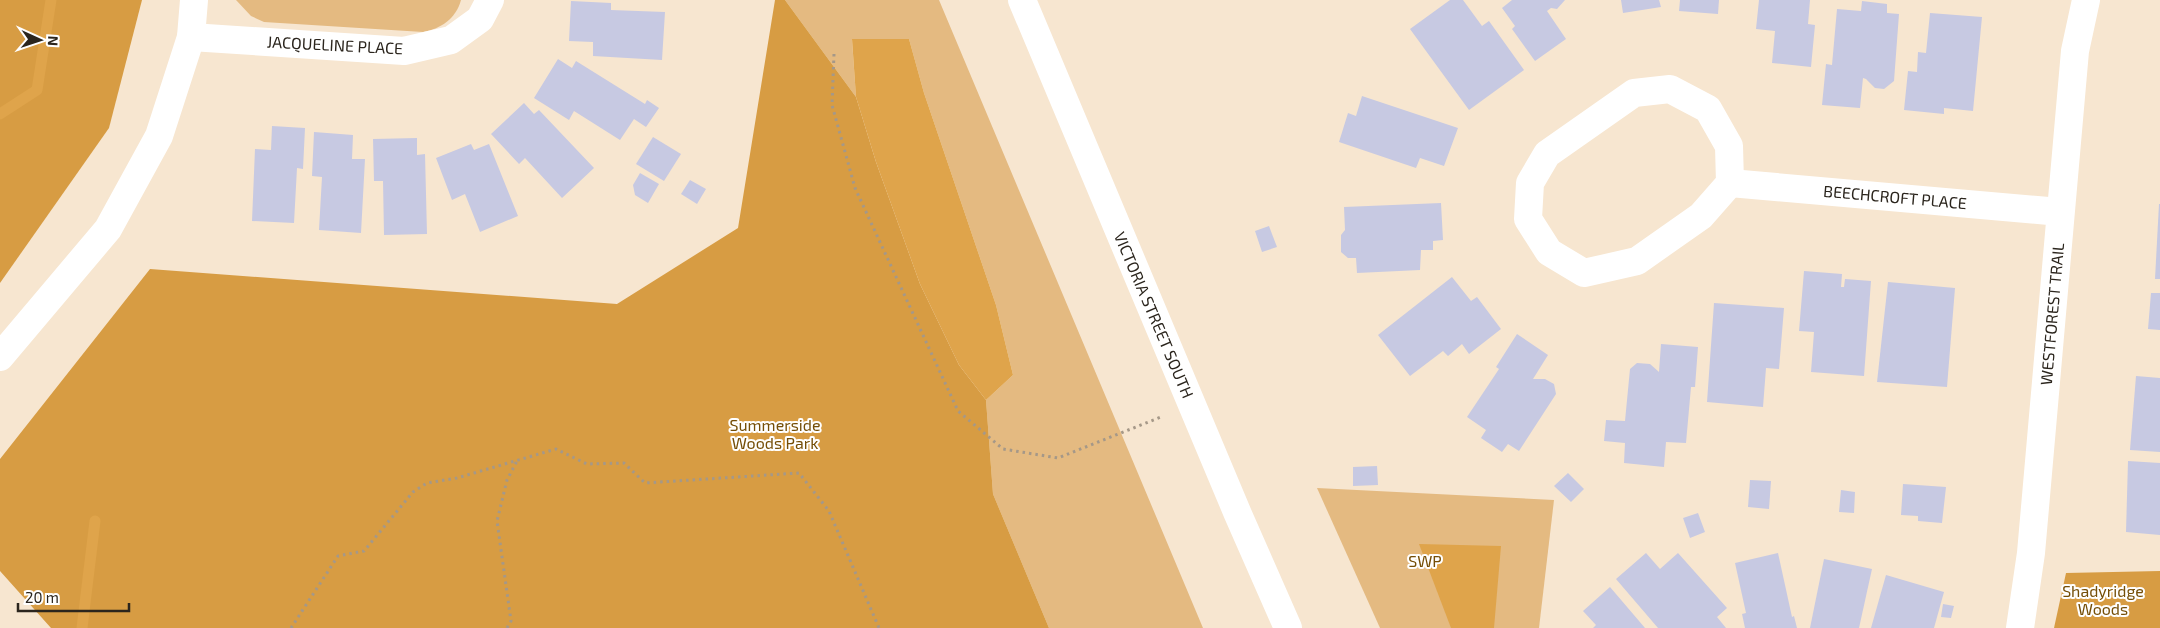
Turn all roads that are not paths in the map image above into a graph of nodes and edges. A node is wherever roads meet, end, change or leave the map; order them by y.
1 (194, 0) edge
2 (490, 0) edge
3 (1022, 0) edge
4 (2086, 0) edge
5 (191, 37) junction
6 (1730, 183) junction
7 (2060, 212) junction
8 (0, 357) edge
9 (1288, 628) edge
10 (2020, 628) edge

1 - 5 street
2 - 5 street, JACQUELINE PLACE
3 - 9 street, VICTORIA STREET SOUTH
4 - 7 street, WESTFOREST TRAIL
5 - 8 street
6 - 6 street
6 - 7 street, BEECHCROFT PLACE
7 - 10 street, WESTFOREST TRAIL

